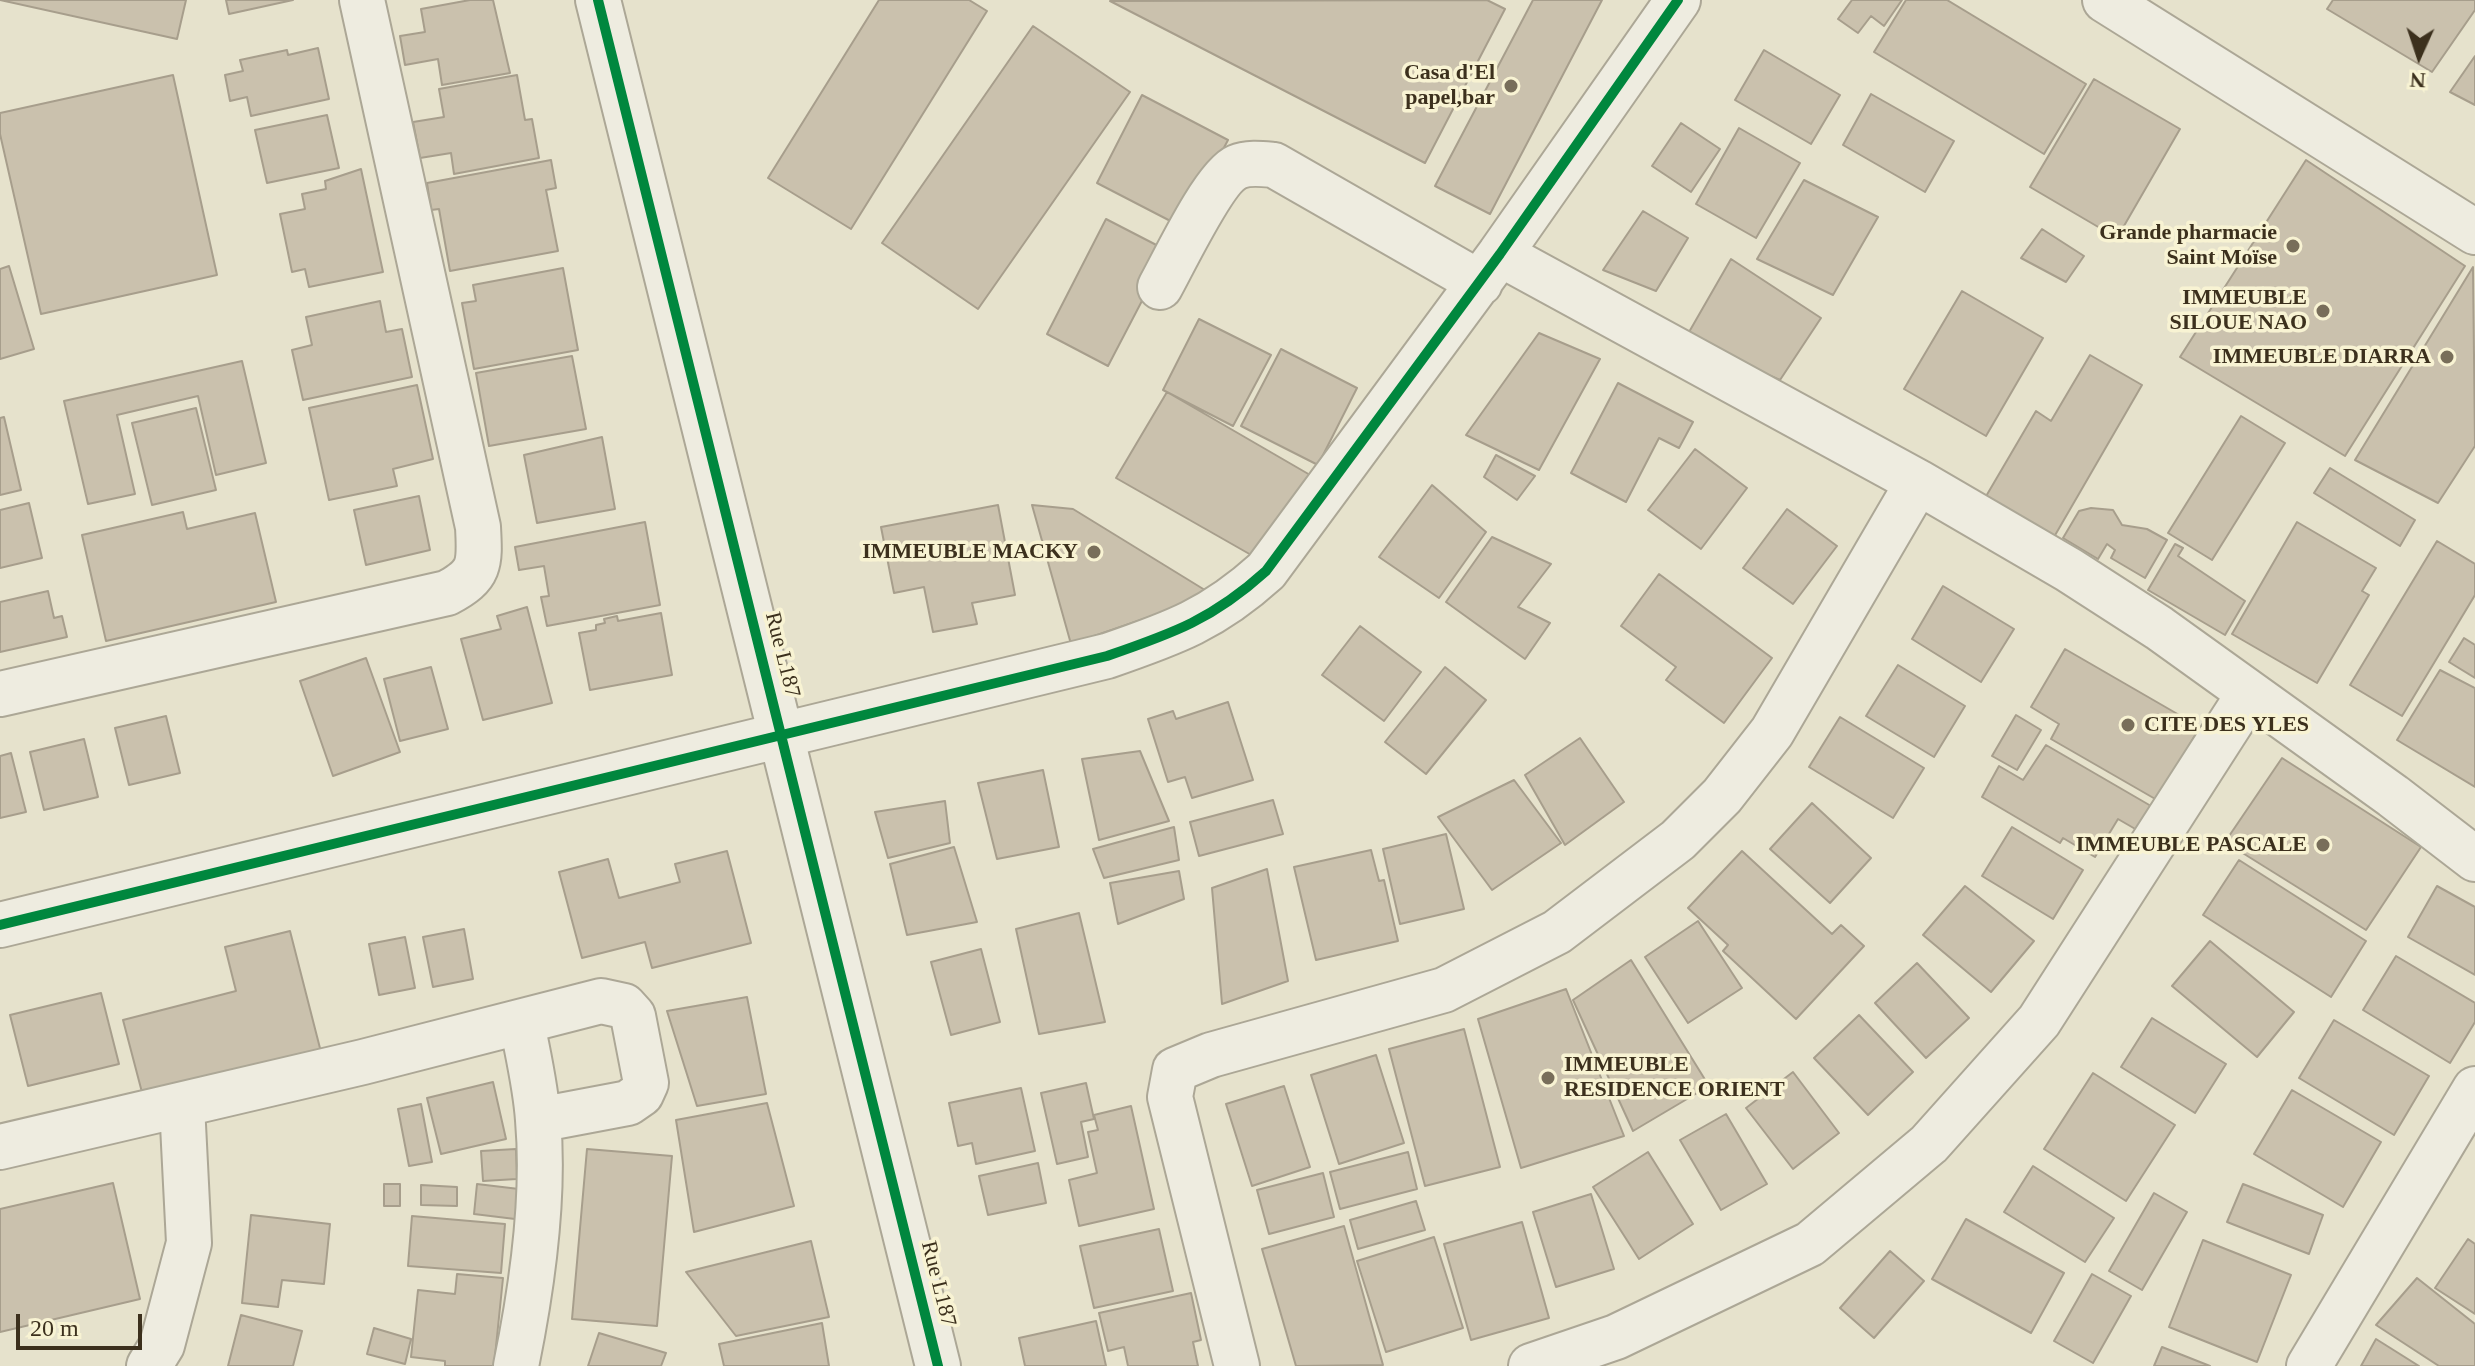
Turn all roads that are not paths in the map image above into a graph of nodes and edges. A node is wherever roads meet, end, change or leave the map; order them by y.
1 (362, 0) edge
2 (598, 0) edge
3 (1678, 0) edge
4 (2105, 0) edge
5 (2475, 232) edge
6 (1490, 269) junction
7 (1160, 287) dead end
8 (1918, 482) junction
9 (0, 694) edge
10 (2249, 694) junction
11 (782, 737) junction
12 (2475, 859) edge
13 (0, 925) edge
14 (522, 1023) junction
15 (2475, 1089) edge
16 (182, 1105) junction
17 (538, 1120) junction
18 (0, 1147) edge
19 (149, 1366) edge
20 (516, 1366) edge
21 (938, 1366) edge
22 (1237, 1366) edge
23 (1531, 1366) edge
24 (2309, 1366) edge

1 - 9 street
2 - 11 street, Rue L187
3 - 6 street
4 - 5 street
6 - 7 street
6 - 8 street
6 - 11 street
8 - 10 street
8 - 22 street
10 - 12 street
10 - 23 street
11 - 13 street
11 - 21 street, Rue L187
14 - 16 street
14 - 17 street
14 - 17 street
15 - 24 street
16 - 18 street
16 - 19 street
17 - 20 street

